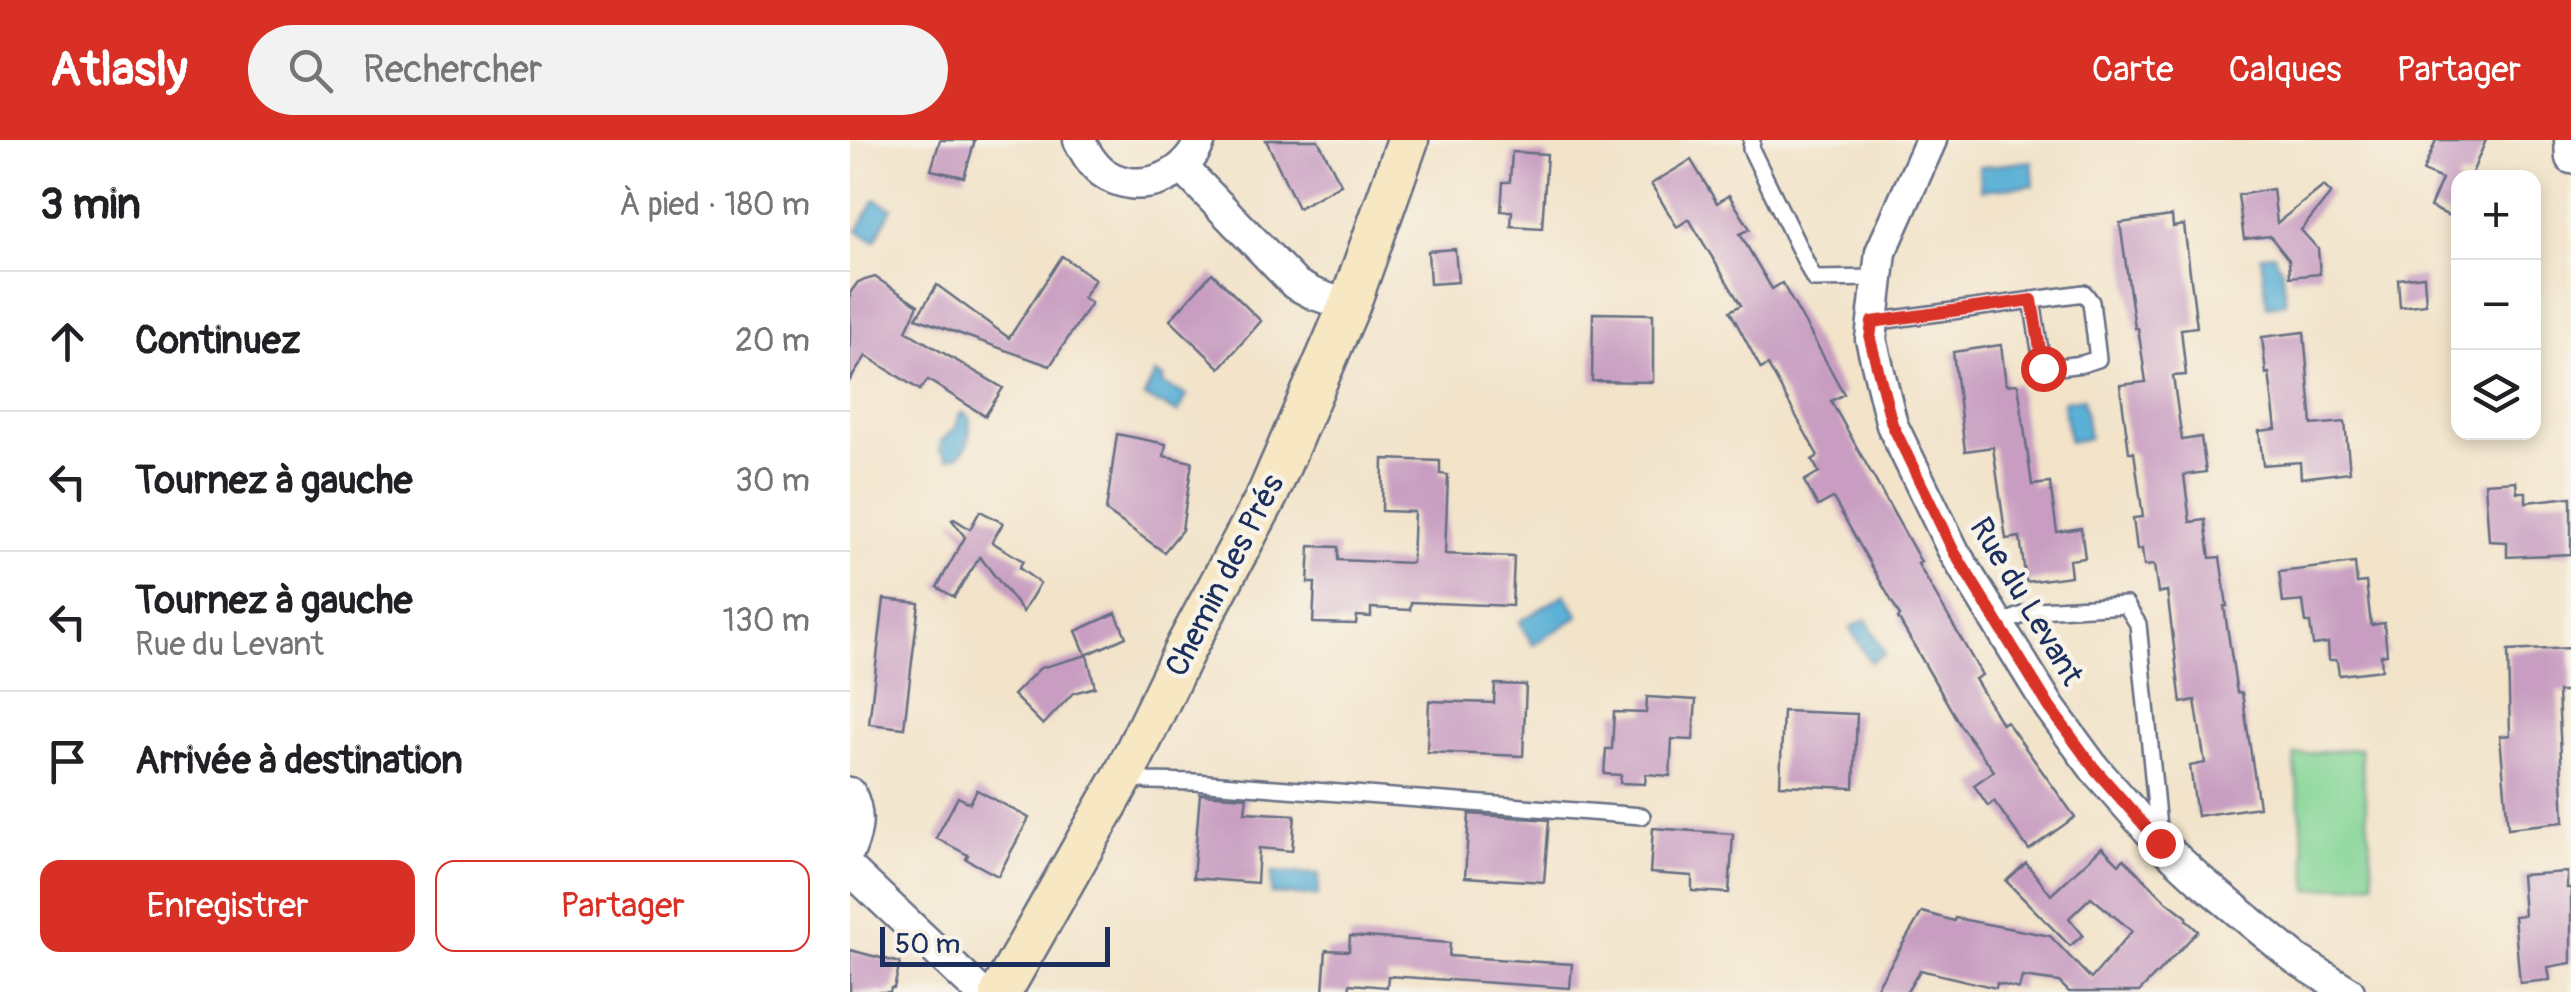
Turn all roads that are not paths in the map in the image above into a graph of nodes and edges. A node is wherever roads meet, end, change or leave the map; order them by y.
1 (1079, 140) edge
2 (1200, 140) edge
3 (1408, 140) edge
4 (1752, 140) edge
5 (1931, 140) edge
6 (2570, 140) edge
7 (2571, 158) edge
8 (1183, 168) junction
9 (1877, 278) junction
10 (2032, 300) junction
11 (1350, 306) junction
12 (1872, 322) junction
13 (1999, 624) junction
14 (1124, 775) junction
15 (850, 793) edge
16 (1642, 816) dead end
17 (2160, 843) junction
18 (850, 849) edge
19 (850, 869) edge
20 (980, 992) edge
21 (1002, 992) edge
22 (2349, 992) edge

1 - 8 street
2 - 8 street
3 - 11 street, Chemin des Prés
4 - 9 lane
5 - 9 street, Rue du Levant
6 - 7 street
8 - 11 street
9 - 12 street, Rue du Levant
10 - 10 lane
10 - 12 lane
11 - 14 street, Chemin des Prés
12 - 13 street, Rue du Levant
13 - 17 street, Rue du Levant
13 - 17 lane
14 - 16 lane
14 - 21 street, Chemin des Prés
15 - 18 street
17 - 22 street, Rue du Levant
19 - 20 street

